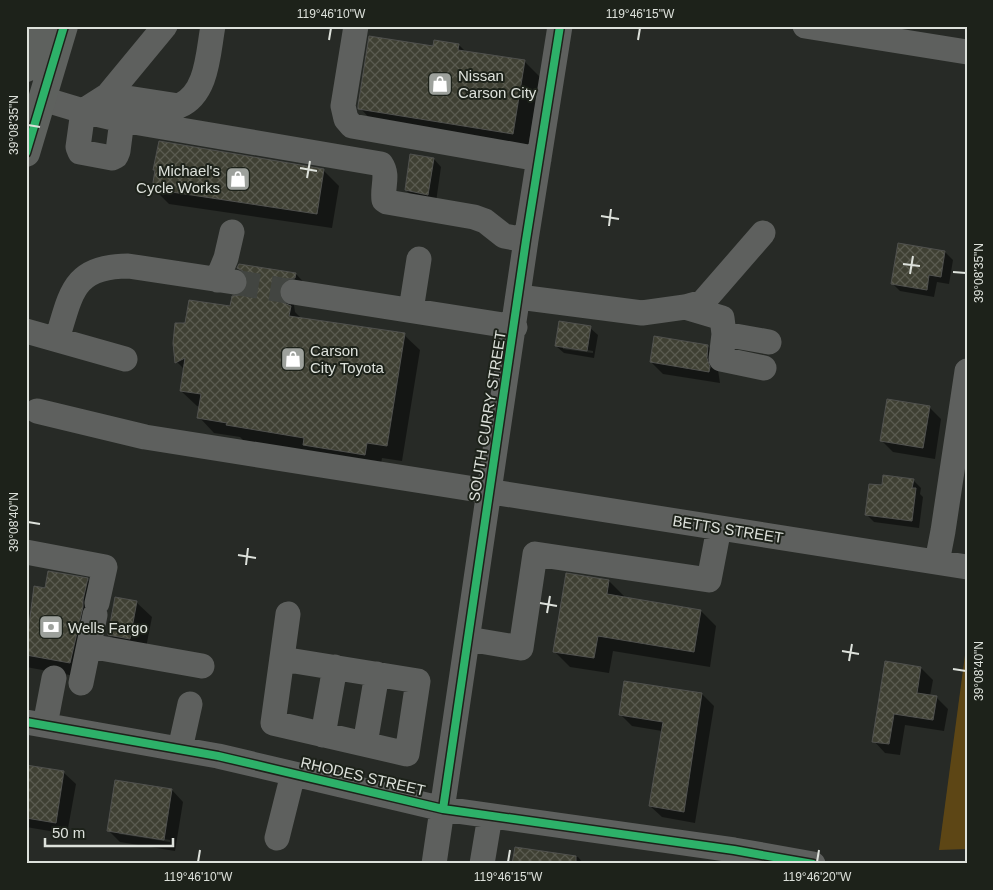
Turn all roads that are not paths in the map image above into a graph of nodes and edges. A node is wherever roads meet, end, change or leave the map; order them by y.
1 (39, 26) edge
2 (64, 26) edge
3 (165, 26) edge
4 (213, 26) edge
5 (356, 26) edge
6 (560, 26) edge
7 (805, 26) edge
8 (893, 33) edge
9 (967, 52) edge
10 (26, 68) edge
11 (34, 92) edge
12 (108, 96) junction
13 (83, 111) junction
14 (122, 120) junction
15 (26, 153) edge
16 (539, 159) junction
17 (232, 232) dead end
18 (763, 233) dead end
19 (526, 240) junction
20 (419, 259) dead end
21 (293, 292) tunnel mouth
22 (519, 297) junction
23 (685, 307) junction
24 (411, 310) junction
25 (514, 327) junction
26 (26, 331) edge
27 (724, 334) junction
28 (57, 339) junction
29 (768, 342) dead end
30 (125, 359) dead end
31 (764, 368) dead end
32 (967, 371) edge
33 (37, 411) dead end
34 (490, 491) junction
35 (719, 528) junction
36 (26, 552) edge
37 (936, 562) junction
38 (967, 567) edge
39 (288, 614) dead end
40 (468, 639) junction
41 (88, 646) junction
42 (282, 659) junction
43 (202, 666) dead end
44 (335, 667) junction
45 (376, 674) junction
46 (54, 678) dead end
47 (81, 683) dead end
48 (190, 704) dead end
49 (36, 723) edge
50 (323, 735) junction
51 (365, 744) junction
52 (180, 749) junction
53 (293, 774) junction
54 (443, 809) junction
55 (490, 816) junction
56 (277, 838) dead end
57 (434, 864) edge
58 (482, 864) edge
59 (814, 864) edge

1 - 10 main road
2 - 11 main road
3 - 12 street
4 - 12 street
5 - 16 street
6 - 16 street, SOUTH CURRY STREET
7 - 8 street
8 - 9 street
11 - 13 street
11 - 15 main road
12 - 13 street
13 - 14 street
13 - 14 street
14 - 19 street
16 - 19 street, SOUTH CURRY STREET
17 - 28 street
18 - 23 street
19 - 22 street, SOUTH CURRY STREET
20 - 24 street
21 - 24 street
22 - 23 street
22 - 25 street, SOUTH CURRY STREET
23 - 27 street
24 - 25 street
25 - 34 street, SOUTH CURRY STREET
26 - 28 street
27 - 29 street
27 - 31 street
28 - 30 street
32 - 37 street
33 - 34 street, BETTS STREET
34 - 35 street, BETTS STREET
34 - 40 street, SOUTH CURRY STREET
35 - 37 street, BETTS STREET
35 - 40 street
36 - 41 street
37 - 38 street, BETTS STREET
39 - 42 street
40 - 54 street, SOUTH CURRY STREET
41 - 43 street
41 - 47 street
42 - 44 street
42 - 50 street
44 - 45 street
44 - 50 street
45 - 51 street
45 - 51 street
46 - 49 street
48 - 52 street
49 - 52 street, RHODES STREET
50 - 51 street
52 - 53 street, RHODES STREET
53 - 54 street, RHODES STREET
53 - 56 street
54 - 55 street, RHODES STREET
54 - 57 street, SOUTH CURRY STREET
55 - 58 street
55 - 59 street, RHODES STREET

